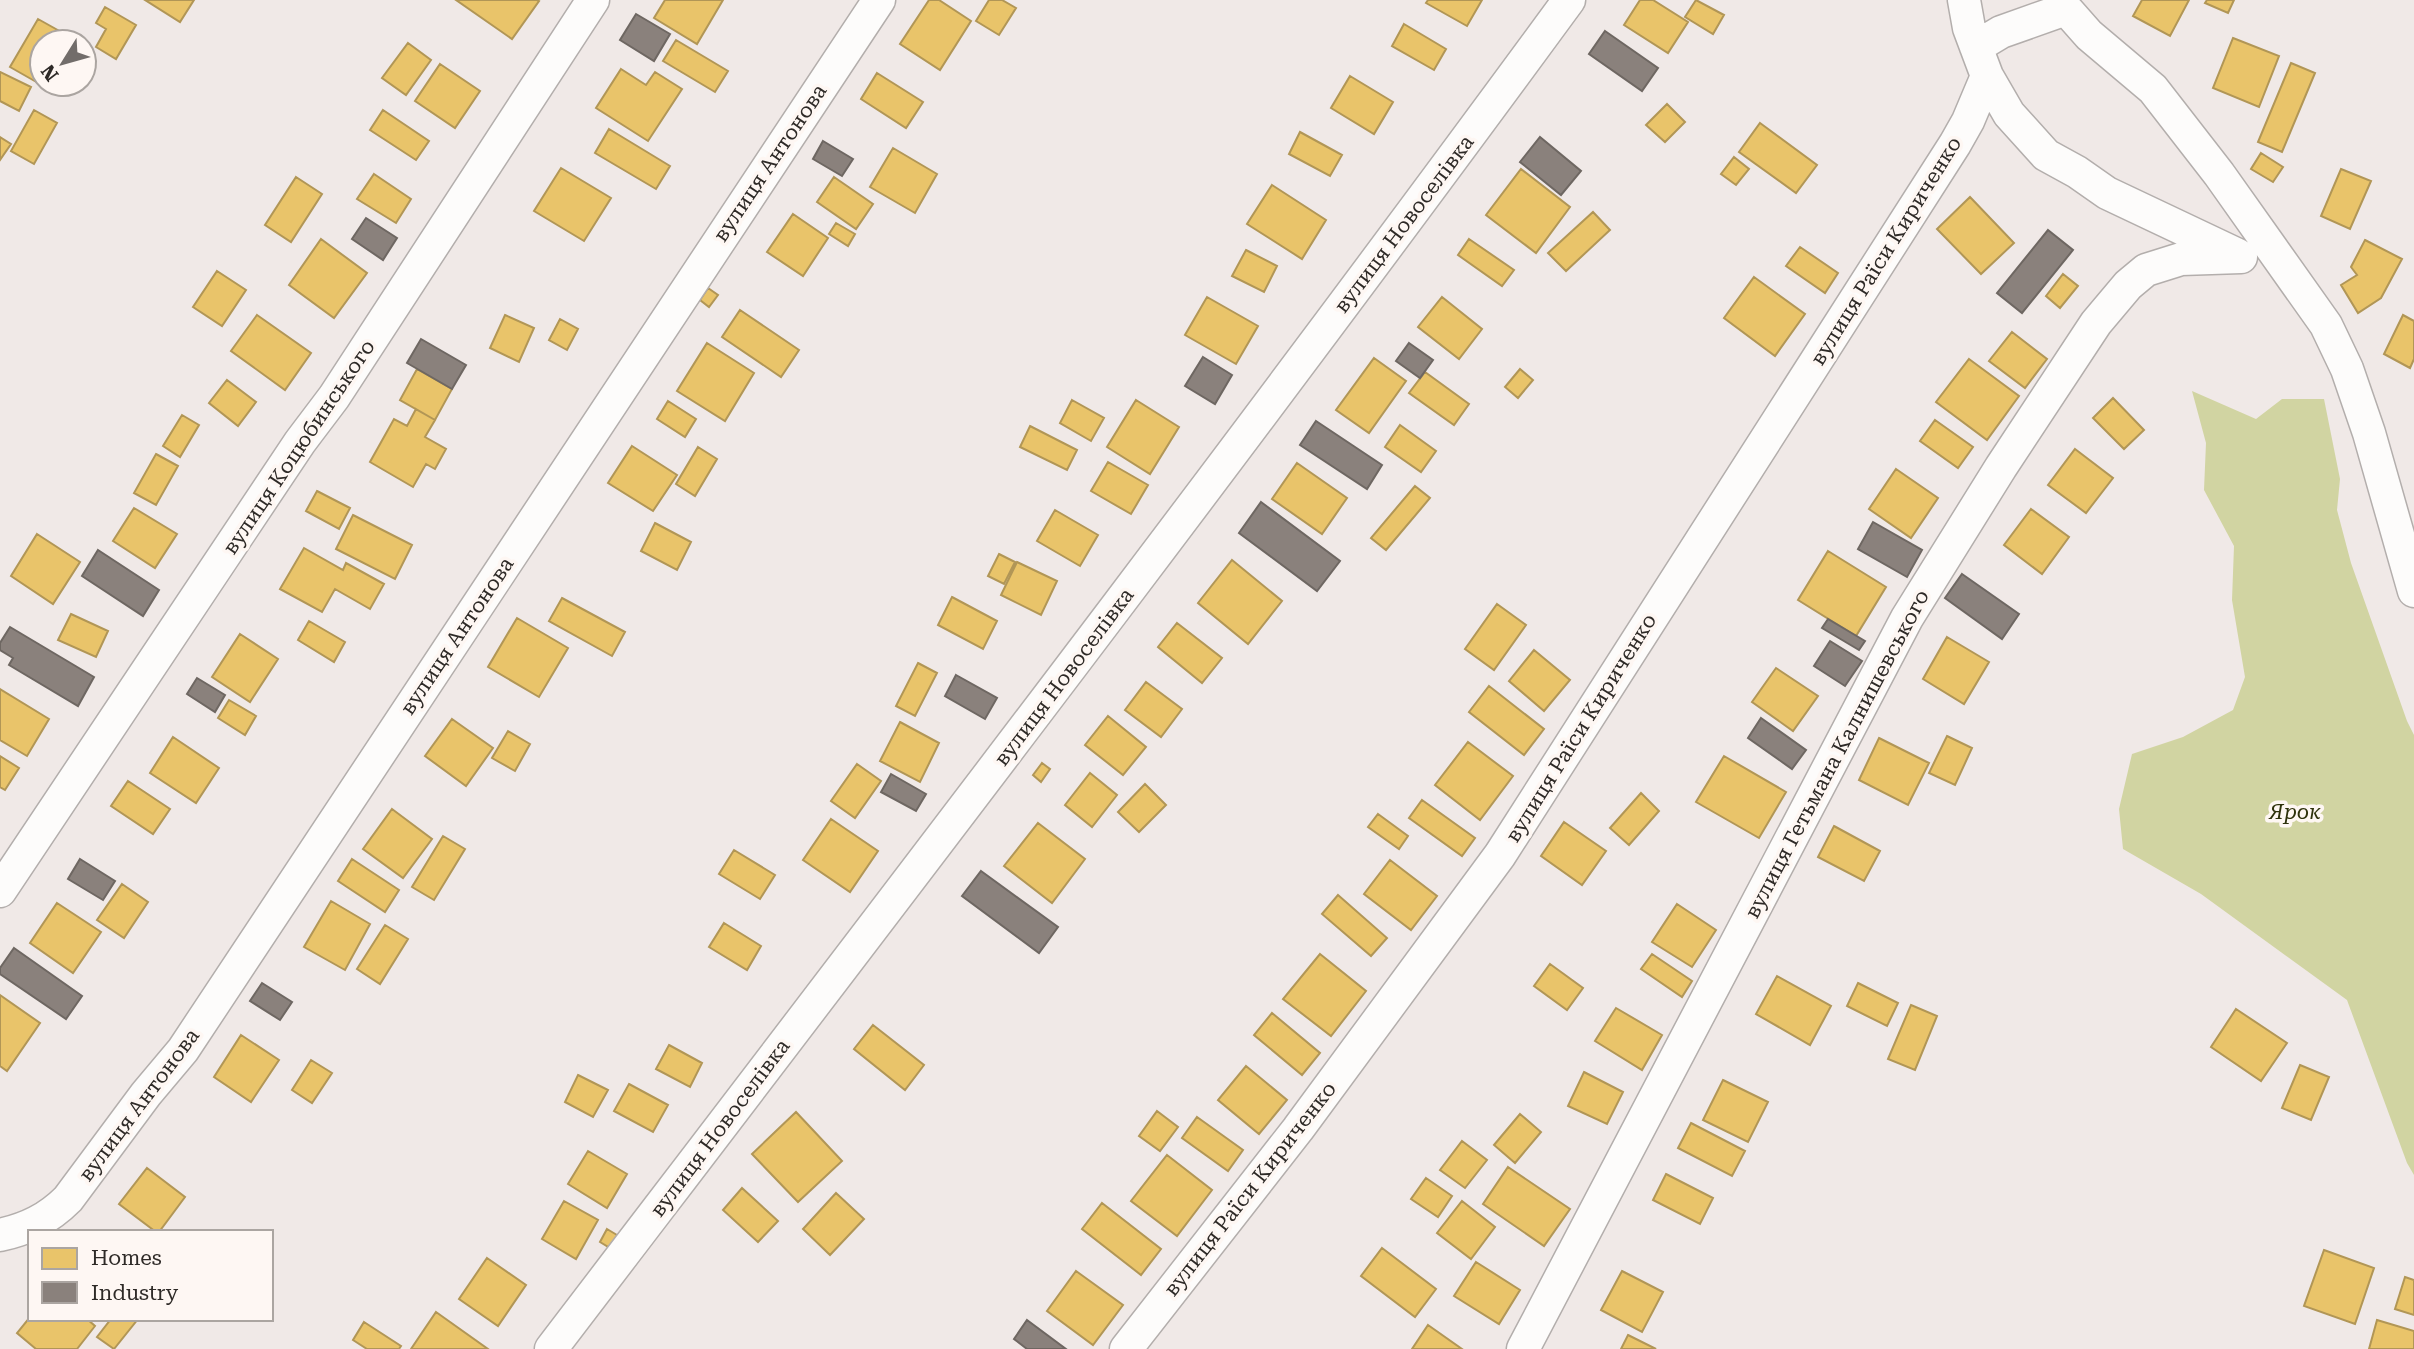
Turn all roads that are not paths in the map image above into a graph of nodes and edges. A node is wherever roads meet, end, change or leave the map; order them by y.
1 (593, 0) edge
2 (878, 0) edge
3 (1569, 0) edge
4 (1964, 0) edge
5 (2064, 4) edge
6 (1982, 61) junction
7 (2241, 257) junction
8 (2303, 292) junction
9 (2414, 591) edge
10 (0, 891) edge
11 (0, 1235) edge
12 (551, 1349) edge
13 (1126, 1349) edge
14 (1522, 1349) edge

1 - 10 street, вулиця Коцюбинського
2 - 11 street, вулиця Антонова
3 - 12 street, вулиця Новоселівка
4 - 6 street
5 - 6 street
5 - 8 street
6 - 7 street
6 - 13 street, вулиця Раїси Кириченко
7 - 8 street
7 - 14 street, вулиця Гетьмана Калнишевського
8 - 9 street

